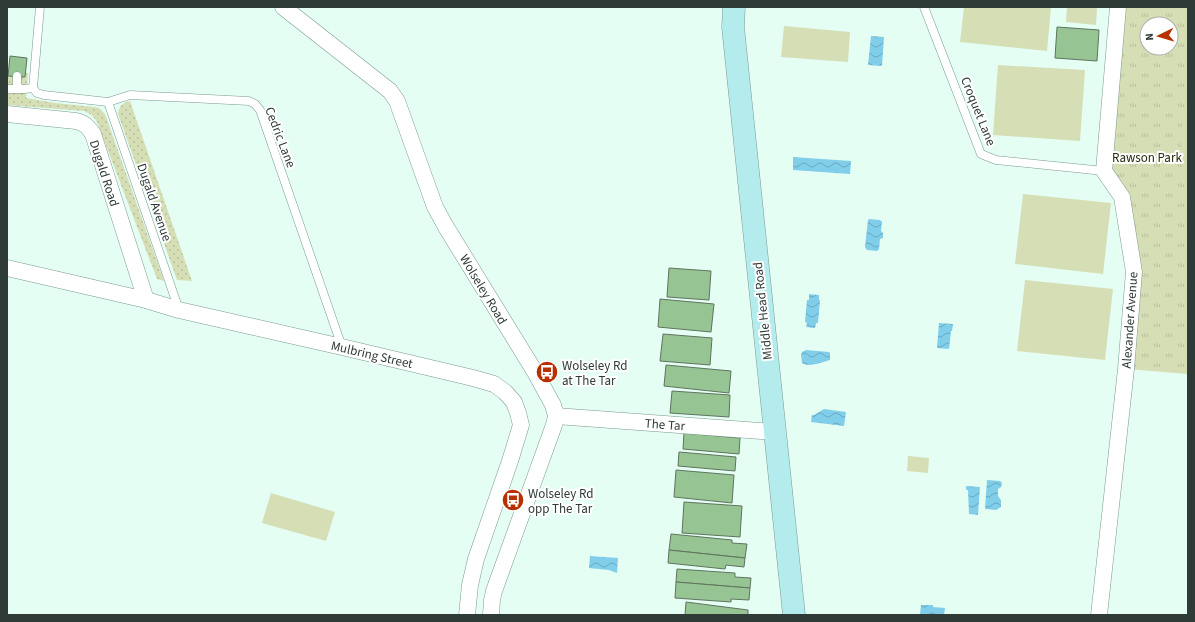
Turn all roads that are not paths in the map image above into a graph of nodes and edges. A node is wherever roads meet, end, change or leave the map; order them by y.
1 (40, 7) edge
2 (283, 7) edge
3 (734, 7) edge
4 (924, 7) edge
5 (1118, 7) edge
6 (18, 76) dead end
7 (33, 88) junction
8 (7, 89) edge
9 (21, 89) junction
10 (108, 102) junction
11 (7, 114) edge
12 (1104, 171) junction
13 (7, 268) edge
14 (146, 300) junction
15 (179, 310) junction
16 (342, 347) junction
17 (556, 416) junction
18 (774, 432) junction
19 (467, 615) edge
20 (491, 615) edge
21 (794, 615) edge
22 (1099, 615) edge

1 - 7 lane
2 - 17 street, Wolseley Road
3 - 18 street, Middle Head Road
4 - 12 lane, Croquet Lane
5 - 12 street
6 - 9 lane
7 - 9 lane
7 - 10 lane, Cedric Lane
8 - 9 lane
10 - 15 lane, Dugald Avenue
10 - 16 lane, Cedric Lane
11 - 14 street, Dugald Road
12 - 22 street, Alexander Avenue
13 - 14 street, Mulbring Street
14 - 15 street, Mulbring Street
15 - 16 street, Mulbring Street
16 - 19 street, Mulbring Street
17 - 18 street, The Tar
17 - 20 street
18 - 21 street, Middle Head Road

